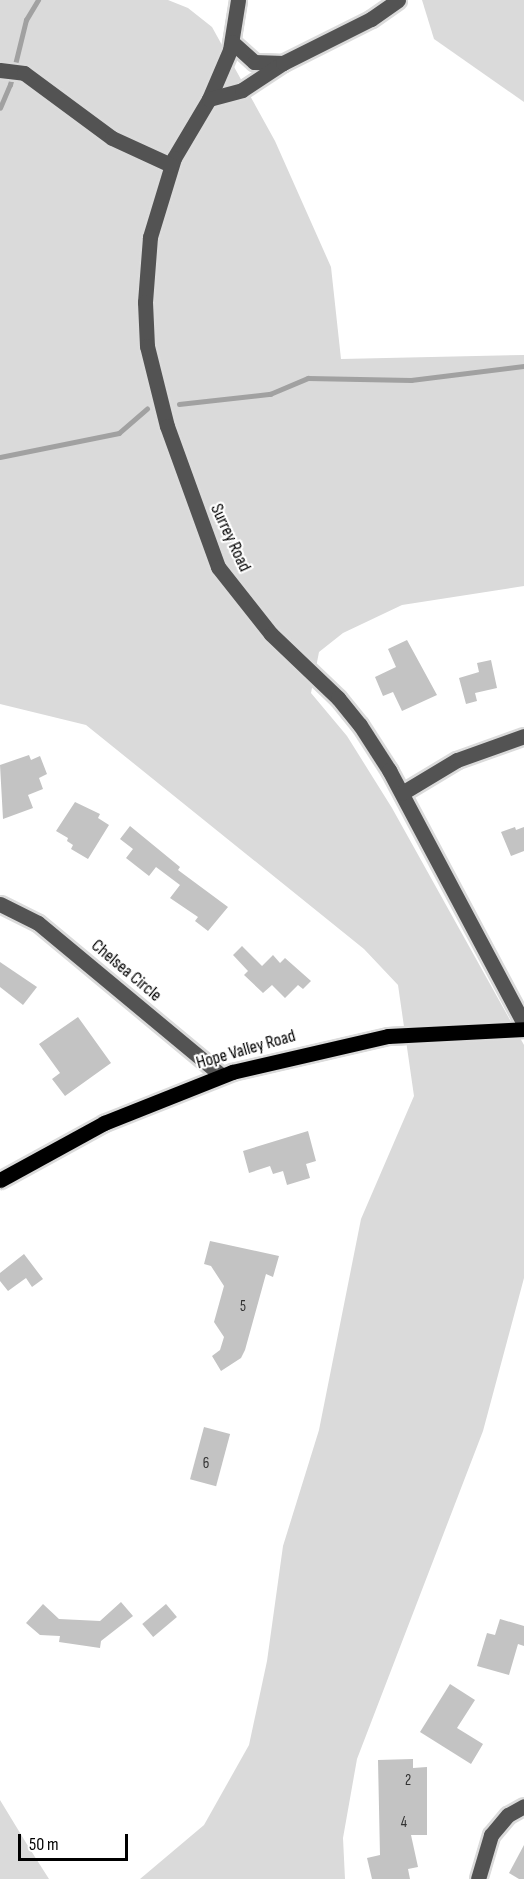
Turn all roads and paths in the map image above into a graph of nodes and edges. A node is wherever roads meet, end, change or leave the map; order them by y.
1 (238, 0) edge
2 (398, 0) edge
3 (232, 42) junction
4 (283, 63) junction
5 (0, 70) edge
6 (208, 99) junction
7 (171, 165) junction
8 (524, 736) edge
9 (402, 793) junction
10 (0, 904) edge
11 (524, 1024) edge
12 (524, 1029) edge
13 (222, 1076) junction
14 (0, 1180) edge
15 (524, 1806) edge
16 (478, 1879) edge

1 - 3 street, Surrey Road
2 - 4 street
3 - 4 street
3 - 6 street, Surrey Road
4 - 6 street
5 - 7 street
6 - 7 street, Surrey Road
7 - 9 street, Surrey Road
8 - 9 street
9 - 11 street, Surrey Road
10 - 13 street, Chelsea Circle
12 - 13 main road, Hope Valley Road
13 - 14 main road, Hope Valley Road
15 - 16 street

